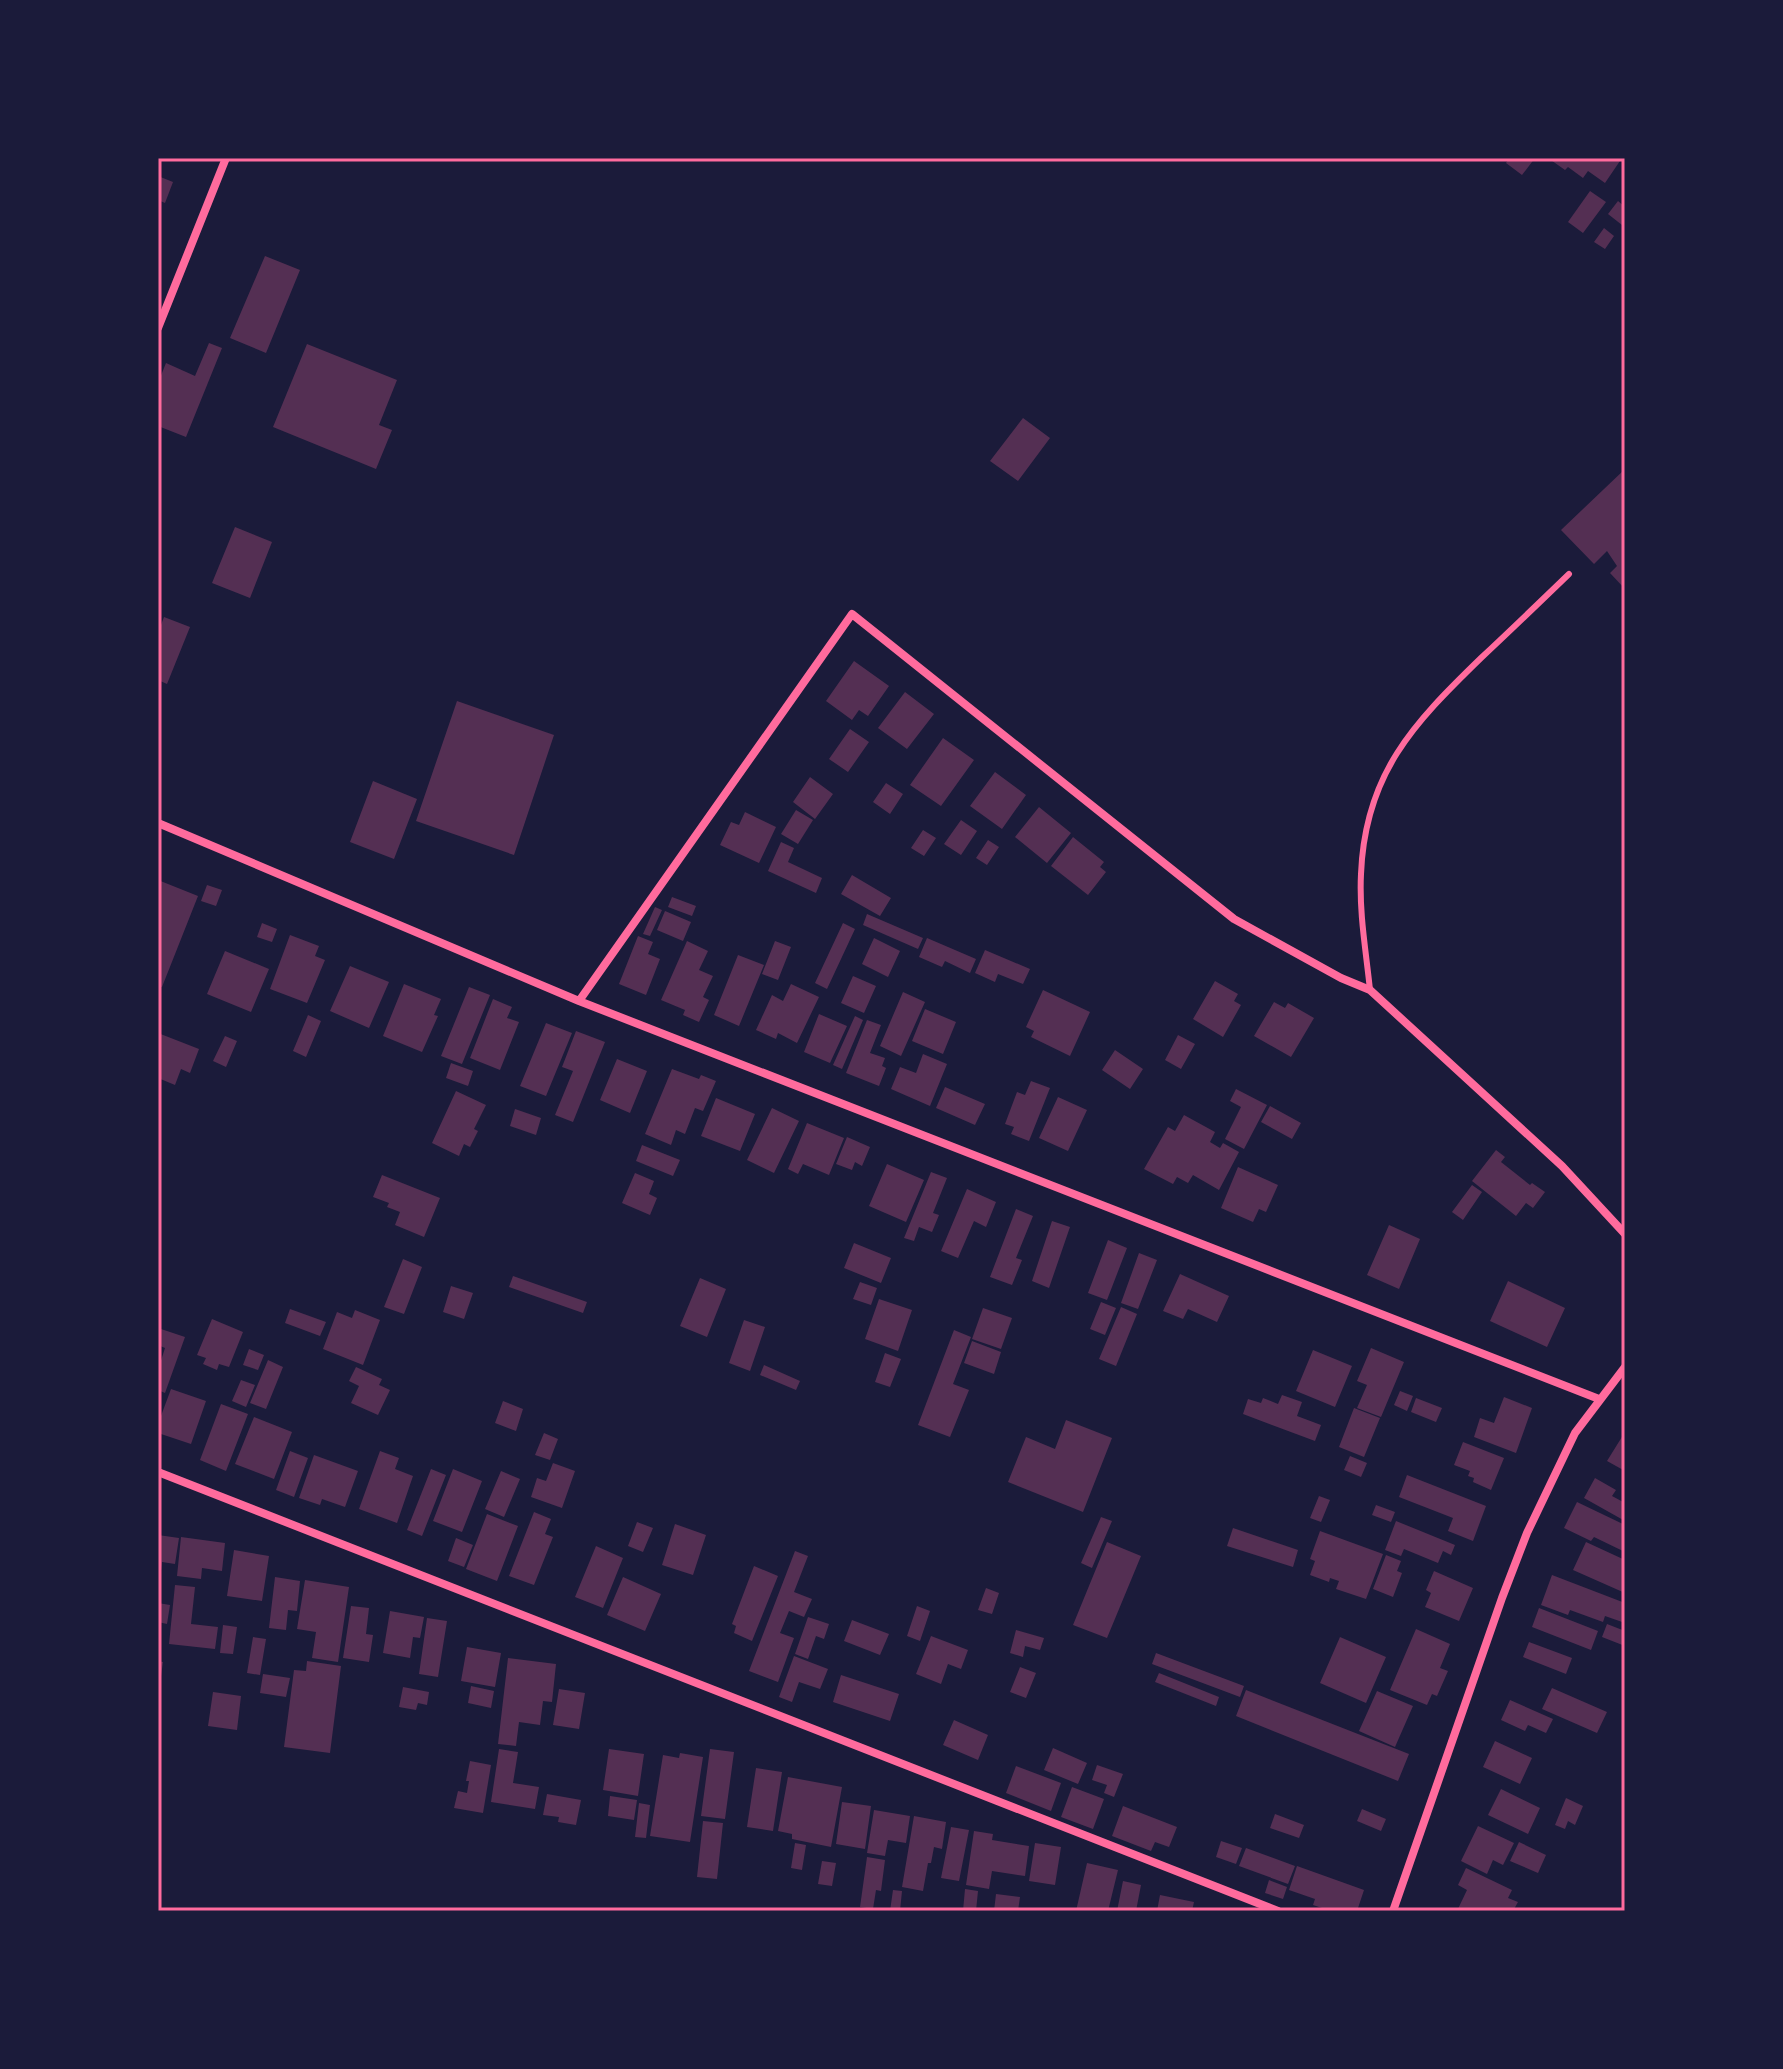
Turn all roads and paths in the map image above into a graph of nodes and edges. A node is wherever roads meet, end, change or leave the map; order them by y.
1 (226, 158) edge
2 (158, 328) edge
3 (1569, 574) dead end
4 (158, 823) edge
5 (1370, 990) junction
6 (579, 1001) junction
7 (1625, 1234) edge
8 (1625, 1367) edge
9 (1599, 1399) junction
10 (158, 1472) edge
11 (1278, 1911) edge
12 (1393, 1911) edge

1 - 2 street
3 - 5 lane
4 - 6 street
5 - 6 street
5 - 7 street
6 - 9 street
8 - 9 street
9 - 12 street
10 - 11 street

